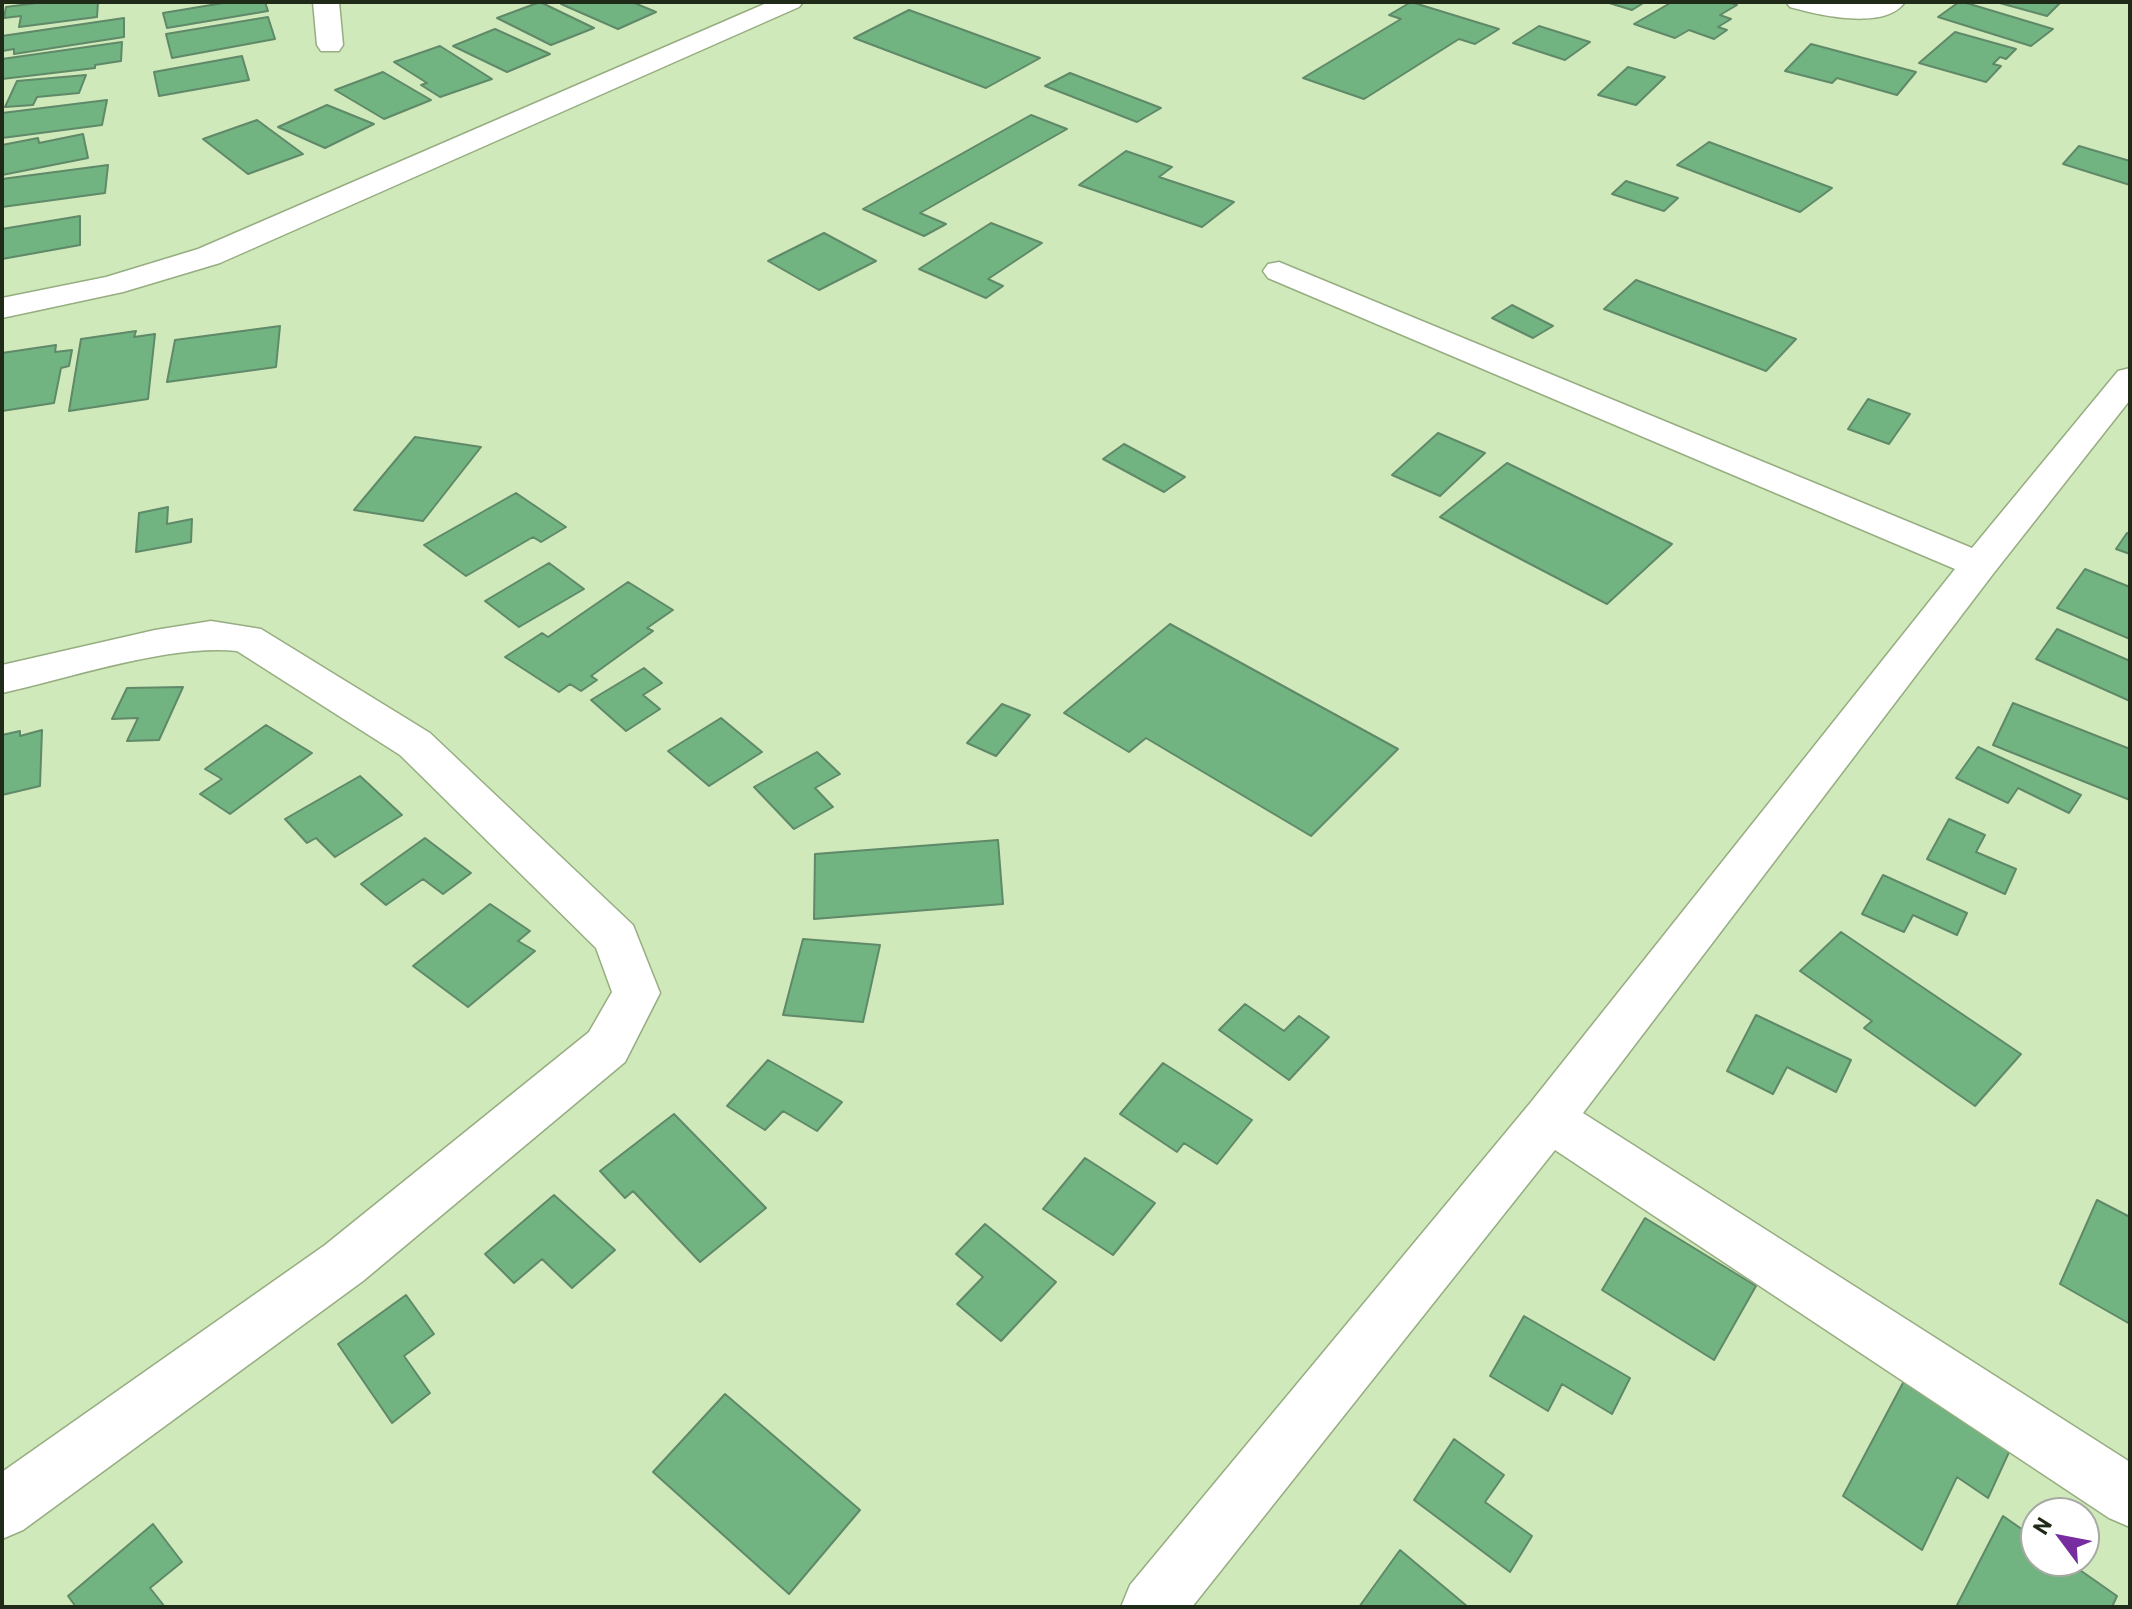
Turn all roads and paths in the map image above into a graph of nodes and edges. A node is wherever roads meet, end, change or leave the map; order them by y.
1 (326, 2) edge
2 (790, 2) edge
3 (1799, 2) edge
4 (1892, 2) edge
5 (330, 45) dead end
6 (1279, 271) dead end
7 (2, 308) edge
8 (2130, 378) edge
9 (1979, 565) junction
10 (2, 679) edge
11 (1549, 1118) junction
12 (2130, 1497) edge
13 (2, 1509) edge
14 (1152, 1607) edge

1 - 5 street
2 - 7 street
3 - 4 street
6 - 9 street
8 - 9 street
9 - 11 street
10 - 13 street
11 - 12 street
11 - 14 street

